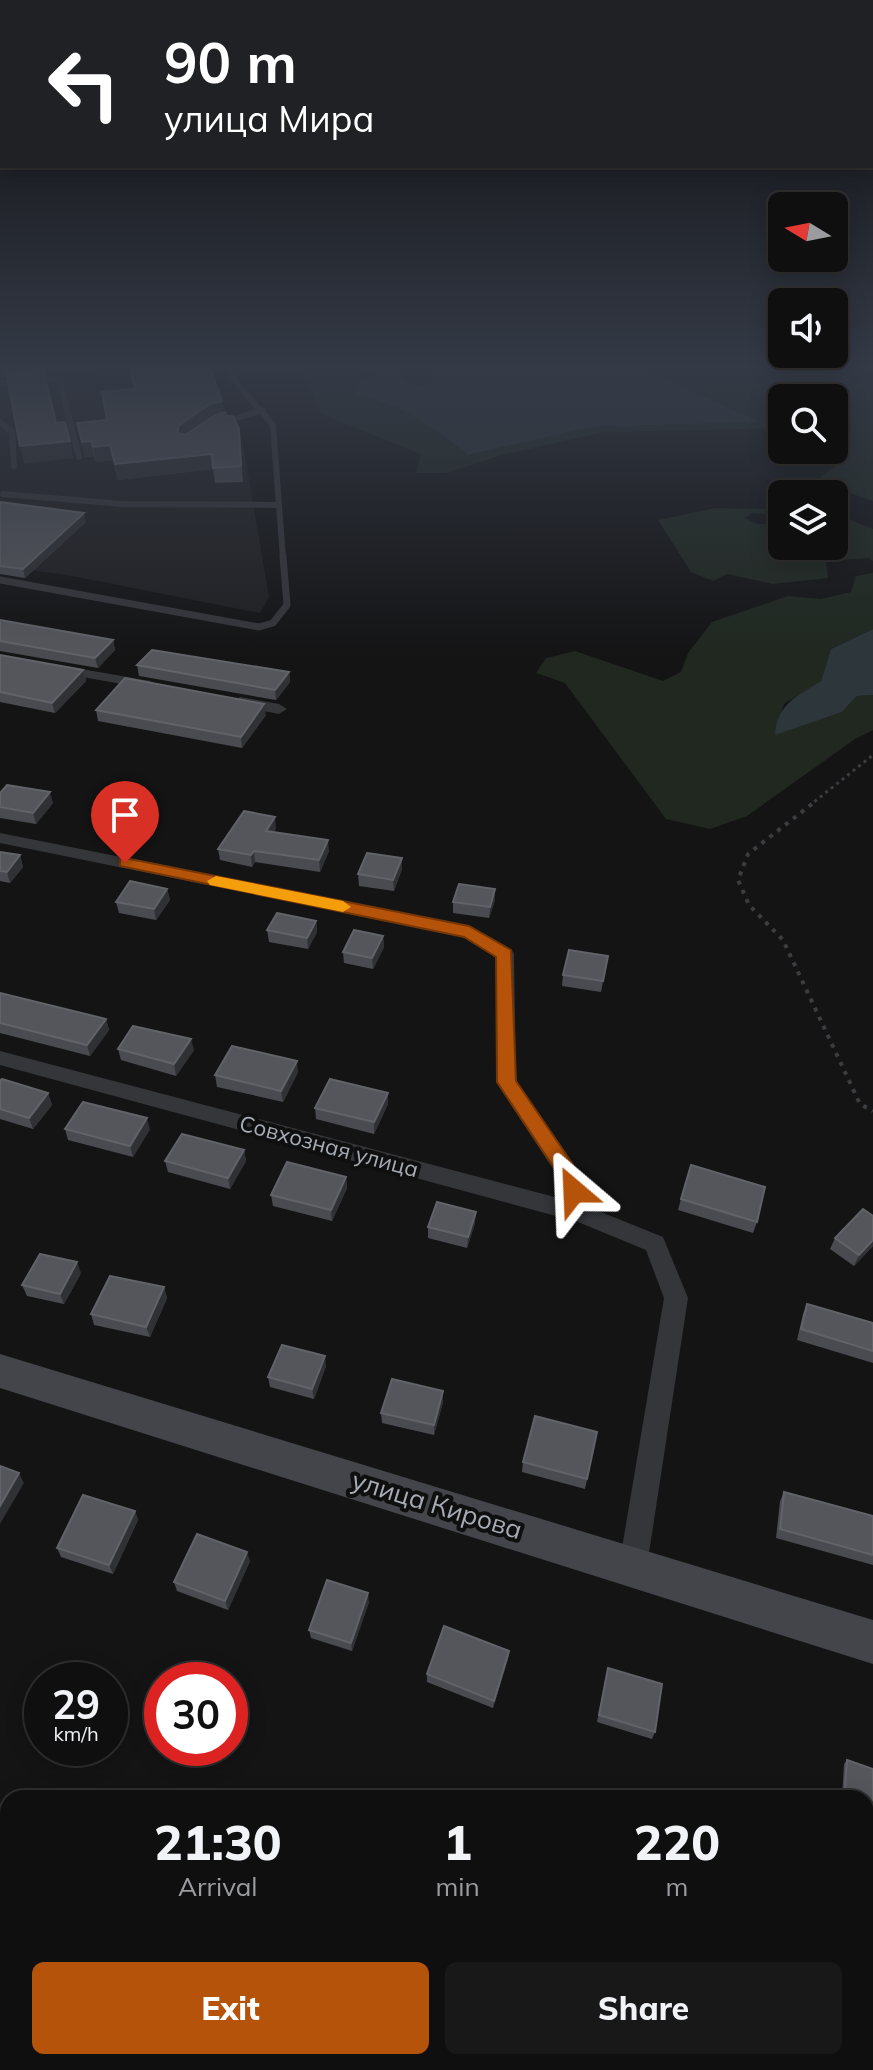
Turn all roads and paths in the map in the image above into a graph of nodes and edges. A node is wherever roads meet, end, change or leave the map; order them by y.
1 (14, 461) edge
2 (276, 461) edge
3 (14, 466) dead end
4 (3, 494) dead end
5 (279, 505) junction
6 (0, 580) edge
7 (46, 667) edge
8 (170, 689) edge
9 (217, 697) edge
10 (279, 709) dead end
11 (873, 755) edge
12 (0, 838) edge
13 (0, 1058) edge
14 (873, 1111) edge
15 (582, 1214) junction
16 (0, 1371) edge
17 (633, 1566) junction
18 (873, 1642) edge

1 - 3 lane
2 - 5 lane
4 - 5 lane
5 - 6 lane
7 - 8 street
9 - 10 street
11 - 14 path
12 - 15 street
13 - 15 street, Совхозная улица
15 - 17 street, Совхозная улица
16 - 17 street, улица Кирова
17 - 18 street, улица Кирова

